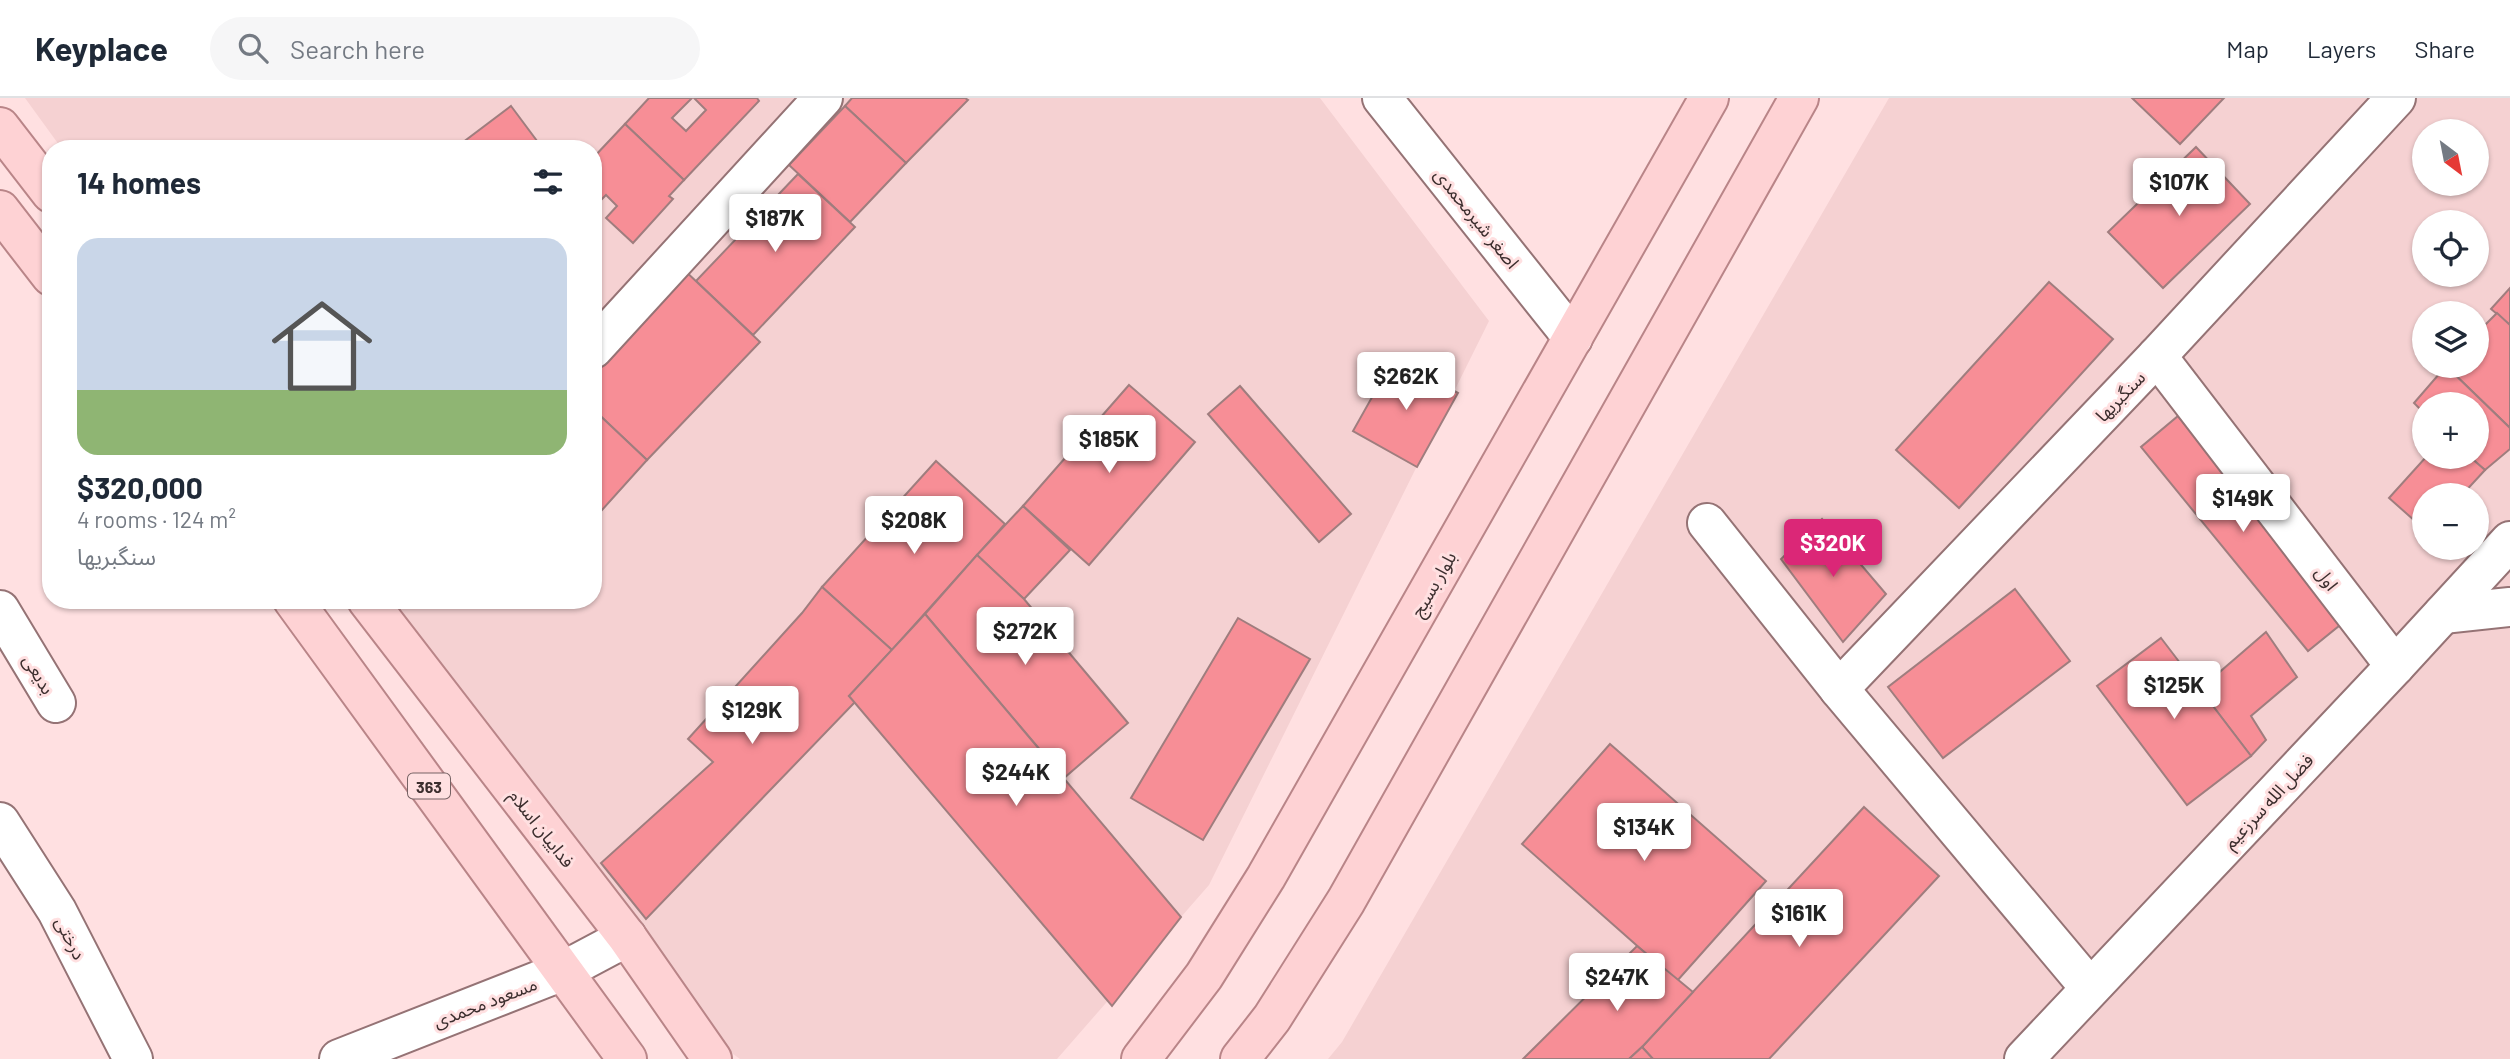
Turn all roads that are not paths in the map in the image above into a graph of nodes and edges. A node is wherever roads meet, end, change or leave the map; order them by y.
1 (823, 98) edge
2 (1382, 98) edge
3 (1709, 98) edge
4 (1799, 98) edge
5 (2396, 98) edge
6 (0, 127) edge
7 (42, 181) edge
8 (0, 210) edge
9 (42, 264) edge
10 (1573, 338) junction
11 (602, 339) edge
12 (2157, 356) junction
13 (1707, 523) dead end
14 (2510, 541) edge
15 (2510, 607) edge
16 (300, 609) edge
17 (374, 609) edge
18 (0, 610) edge
19 (2443, 614) junction
20 (2395, 666) junction
21 (1839, 689) junction
22 (56, 703) dead end
23 (0, 822) edge
24 (627, 937) junction
25 (563, 971) junction
26 (2090, 988) junction
27 (133, 1059) edge
28 (339, 1059) edge
29 (627, 1059) edge
30 (712, 1059) edge
31 (1141, 1059) edge
32 (1240, 1059) edge
33 (2024, 1059) edge

1 - 11 street
2 - 10 street, اصغر شیرمحمدی
3 - 10 main road, بلوار بسیج
4 - 32 main road
5 - 12 street, سنگبریها
6 - 7 main road
8 - 9 main road
10 - 31 main road, بلوار بسیج
12 - 20 street, اول
12 - 21 street, سنگبریها
13 - 21 street
14 - 19 street, فضل الله سرزعیم
15 - 19 street
16 - 25 main road, 363
17 - 24 main road, فداییان اسلام
18 - 22 street, بدیعی
19 - 20 street, فضل الله سرزعیم
20 - 26 street, فضل الله سرزعیم
21 - 26 street
23 - 27 street, درختی
24 - 25 street, مسعود محمدی
24 - 30 main road, فداییان اسلام
25 - 28 street, مسعود محمدی
25 - 29 main road, 363
26 - 33 street, فضل الله سرزعیم

